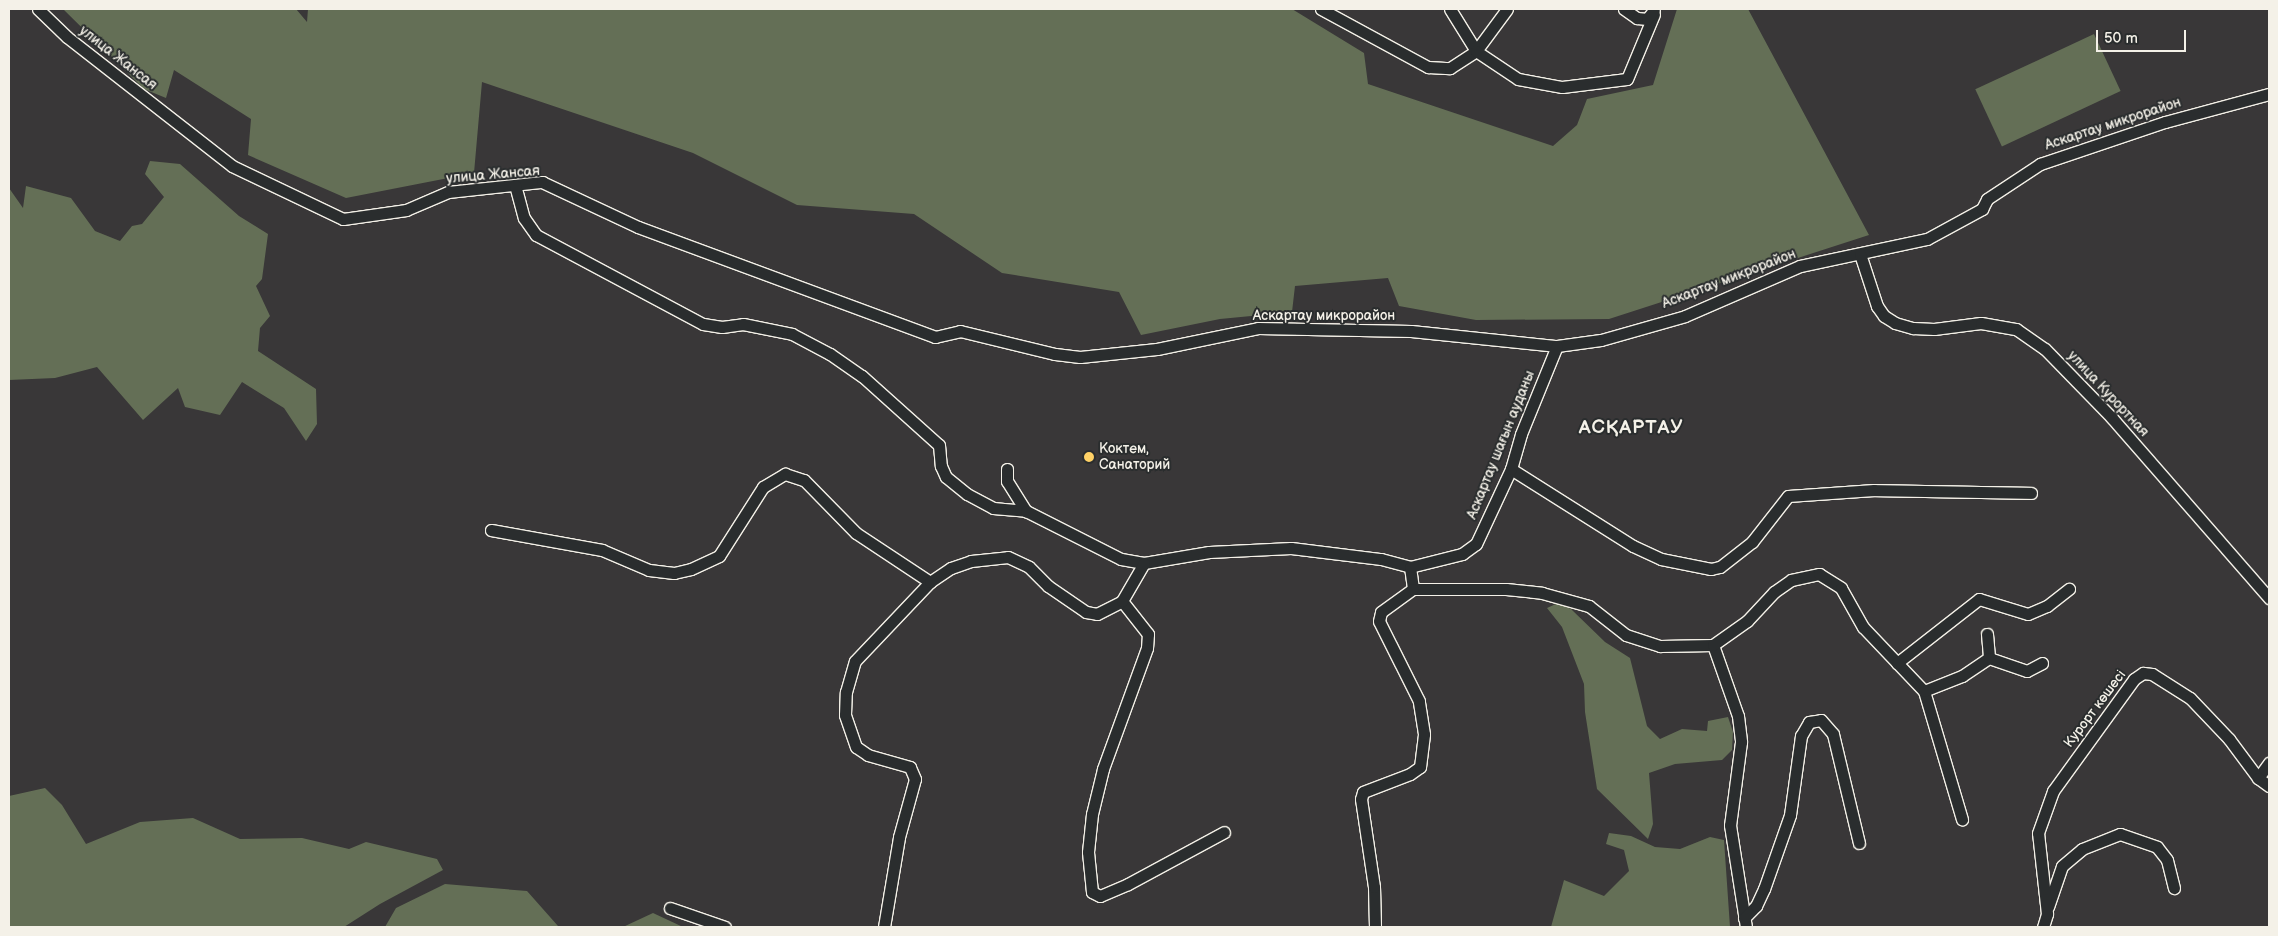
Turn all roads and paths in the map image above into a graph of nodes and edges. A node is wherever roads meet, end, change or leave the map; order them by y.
1 (38, 9) edge
2 (1320, 9) edge
3 (1450, 9) edge
4 (1507, 9) edge
5 (1624, 9) edge
6 (1654, 11) edge
7 (1476, 51) junction
8 (2269, 94) edge
9 (515, 185) junction
10 (1860, 254) junction
11 (934, 336) joint
12 (1557, 346) junction
13 (1007, 469) dead end
14 (1511, 469) junction
15 (2031, 492) dead end
16 (1026, 511) junction
17 (491, 530) dead end
18 (1144, 563) junction
19 (1410, 567) junction
20 (930, 582) junction
21 (1413, 589) junction
22 (2069, 589) dead end
23 (2269, 598) edge
24 (1122, 601) junction
25 (1987, 634) dead end
26 (1713, 645) junction
27 (1989, 658) junction
28 (2042, 662) dead end
29 (1897, 663) junction
30 (1924, 691) junction
31 (2269, 763) edge
32 (2258, 778) junction
33 (2269, 786) edge
34 (1962, 819) dead end
35 (1224, 832) dead end
36 (1859, 843) dead end
37 (2174, 888) dead end
38 (670, 908) dead end
39 (2047, 914) junction
40 (1745, 922) edge
41 (725, 927) edge
42 (884, 927) edge
43 (1375, 927) edge
44 (2043, 927) edge

1 - 9 street, улица Жансая
2 - 7 street
3 - 7 street
4 - 7 street
5 - 6 street
6 - 7 street
8 - 10 street, Аскартау микрорайон
9 - 11 street, улица Жансая
9 - 16 street
10 - 12 street, Аскартау микрорайон
10 - 23 street, улица Курортная
11 - 12 street, Аскартау микрорайон
12 - 14 street, Аскартау шағын ауданы
13 - 16 street
14 - 15 street
14 - 19 street, Аскартау шағын ауданы
16 - 18 street
17 - 20 street
18 - 19 street
18 - 24 street
19 - 21 street
20 - 24 street
20 - 42 street
21 - 26 street
21 - 43 street
22 - 29 street
24 - 35 street
25 - 27 street
26 - 29 street
26 - 40 street
27 - 28 street
27 - 30 street
29 - 30 street
30 - 34 street
31 - 32 street
32 - 33 street, Курорт көшесі
32 - 39 street, Курорт көшесі
36 - 40 street
37 - 39 street
38 - 41 street
39 - 44 street, Курорт көшесі

